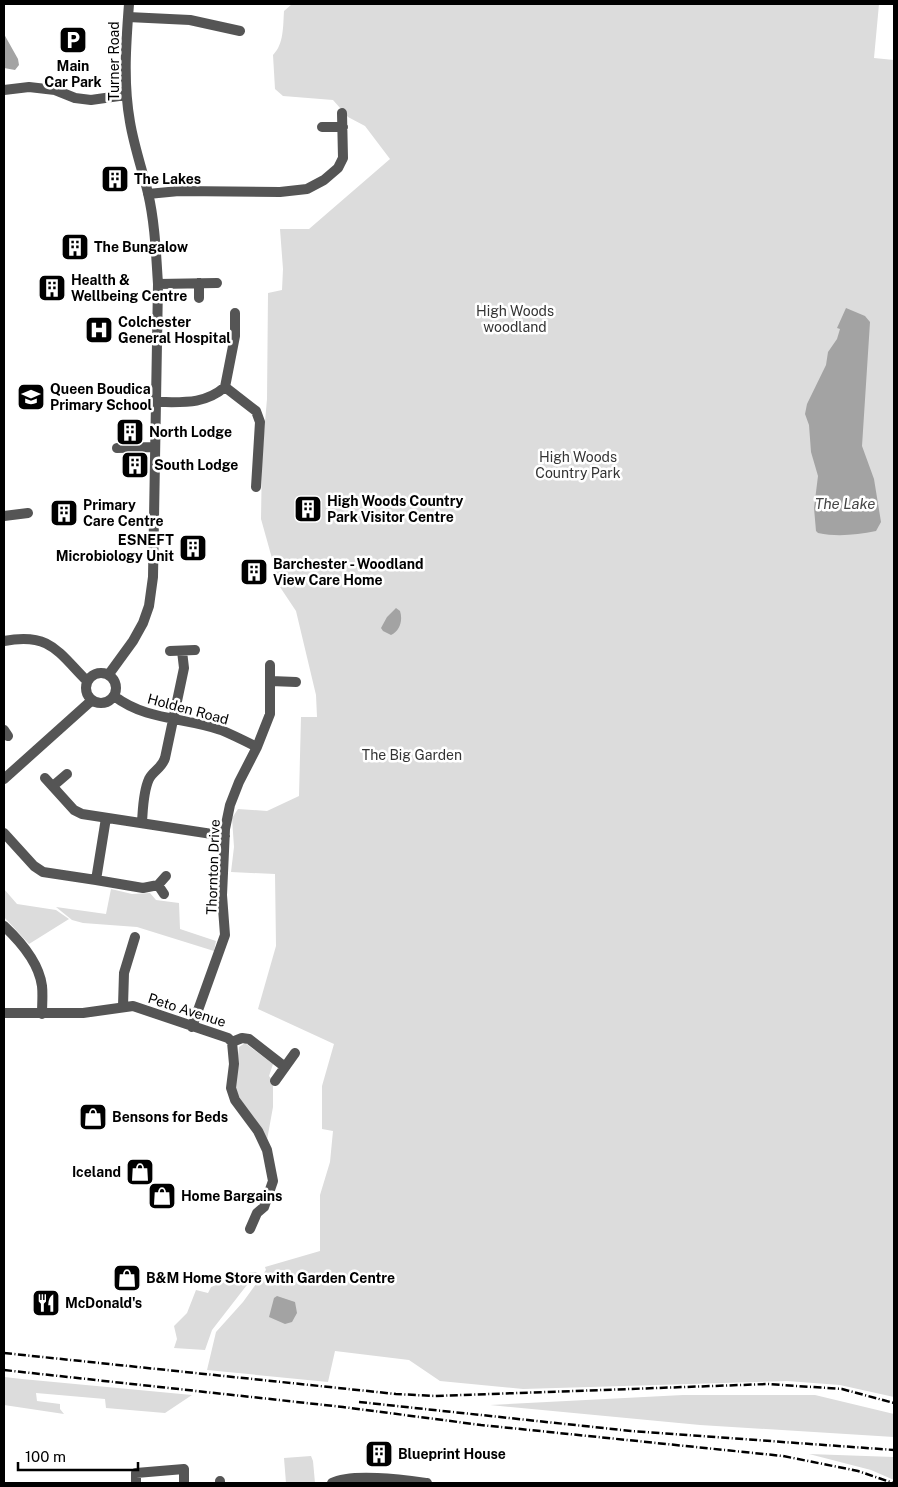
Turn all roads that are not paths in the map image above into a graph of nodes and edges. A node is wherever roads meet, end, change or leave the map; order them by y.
1 (129, 4) edge
2 (128, 17) junction
3 (240, 31) dead end
4 (4, 90) edge
5 (126, 95) junction
6 (342, 113) dead end
7 (322, 128) dead end
8 (343, 128) junction
9 (148, 194) junction
10 (199, 283) junction
11 (217, 283) dead end
12 (158, 284) junction
13 (199, 298) dead end
14 (235, 314) dead end
15 (225, 387) junction
16 (156, 402) junction
17 (155, 447) junction
18 (117, 448) dead end
19 (256, 487) dead end
20 (28, 513) dead end
21 (4, 516) edge
22 (4, 640) edge
23 (195, 650) dead end
24 (170, 651) dead end
25 (182, 651) junction
26 (270, 665) dead end
27 (110, 674) junction
28 (87, 681) junction
29 (270, 681) junction
30 (296, 682) dead end
31 (114, 696) junction
32 (92, 701) junction
33 (174, 718) junction
34 (257, 747) junction
35 (67, 774) dead end
36 (4, 779) edge
37 (106, 818) junction
38 (142, 822) junction
39 (4, 833) edge
40 (225, 836) junction
41 (166, 876) dead end
42 (96, 880) junction
43 (4, 926) edge
44 (135, 937) dead end
45 (123, 1006) junction
46 (4, 1013) edge
47 (42, 1014) junction
48 (192, 1027) junction
49 (232, 1042) junction
50 (295, 1053) dead end
51 (285, 1067) junction
52 (275, 1081) dead end
53 (257, 1214) junction
54 (268, 1218) dead end
55 (250, 1229) dead end
56 (136, 1483) edge
57 (184, 1483) edge
58 (332, 1483) edge
59 (427, 1483) edge

1 - 2 street, Turner Road
2 - 3 street
2 - 5 street, Turner Road
4 - 5 street
5 - 9 street, Turner Road
6 - 8 street
7 - 8 street
8 - 9 street
9 - 12 street, Turner Road
10 - 11 street
10 - 12 street
10 - 13 street
12 - 16 street, Turner Road
14 - 15 street
15 - 16 street
15 - 19 street
16 - 17 street, Turner Road
17 - 18 street
17 - 27 street, Turner Road
20 - 21 street
22 - 28 street
23 - 25 street
24 - 25 street
25 - 33 street
26 - 29 street, Thornton Drive
27 - 28 street
27 - 31 street
28 - 32 street
29 - 30 street
29 - 34 street, Thornton Drive
31 - 32 street
31 - 33 street, Holden Road
32 - 36 street
33 - 34 street, Holden Road
33 - 38 street
34 - 40 street, Thornton Drive
35 - 37 street
37 - 38 street
37 - 42 street
38 - 40 street
39 - 42 street
40 - 48 street, Thornton Drive
41 - 42 street
43 - 47 street
44 - 45 street
45 - 47 street, Peto Avenue
45 - 48 street, Peto Avenue
46 - 47 street, Peto Avenue
48 - 49 street, Peto Avenue
49 - 51 street
49 - 53 street, Peto Avenue
50 - 51 street
51 - 52 street
53 - 54 street
53 - 55 street, Peto Avenue
56 - 57 street
58 - 59 street

